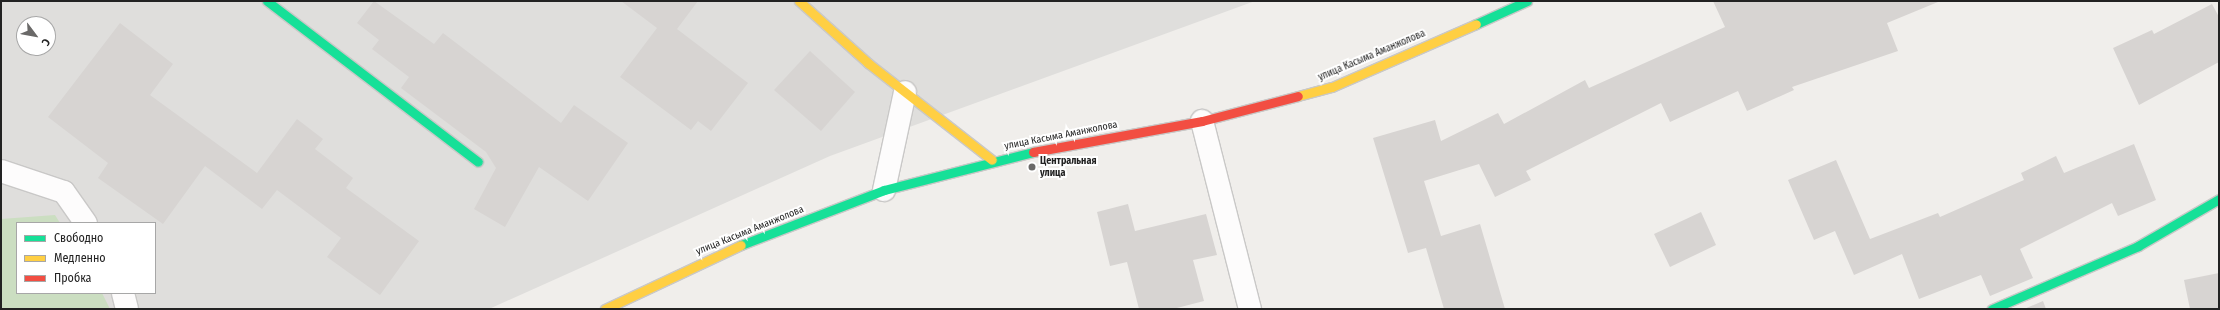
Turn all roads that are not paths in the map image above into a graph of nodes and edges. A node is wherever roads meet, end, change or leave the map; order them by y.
1 (266, 1) edge
2 (799, 1) edge
3 (1526, 1) edge
4 (906, 92) junction
5 (1202, 121) junction
6 (992, 160) junction
7 (478, 162) dead end
8 (1, 170) edge
9 (884, 190) junction
10 (2219, 199) edge
11 (85, 222) edge
12 (123, 294) edge
13 (127, 309) edge
14 (605, 309) edge
15 (1250, 309) edge
16 (1992, 309) edge

1 - 7 main road
2 - 4 main road
3 - 5 main road, улица Касыма Аманжолова
4 - 6 main road
4 - 9 street
5 - 6 main road, улица Касыма Аманжолова
5 - 15 street
6 - 9 main road, улица Касыма Аманжолова
8 - 11 street
9 - 14 main road, улица Касыма Аманжолова
10 - 16 main road
12 - 13 street

